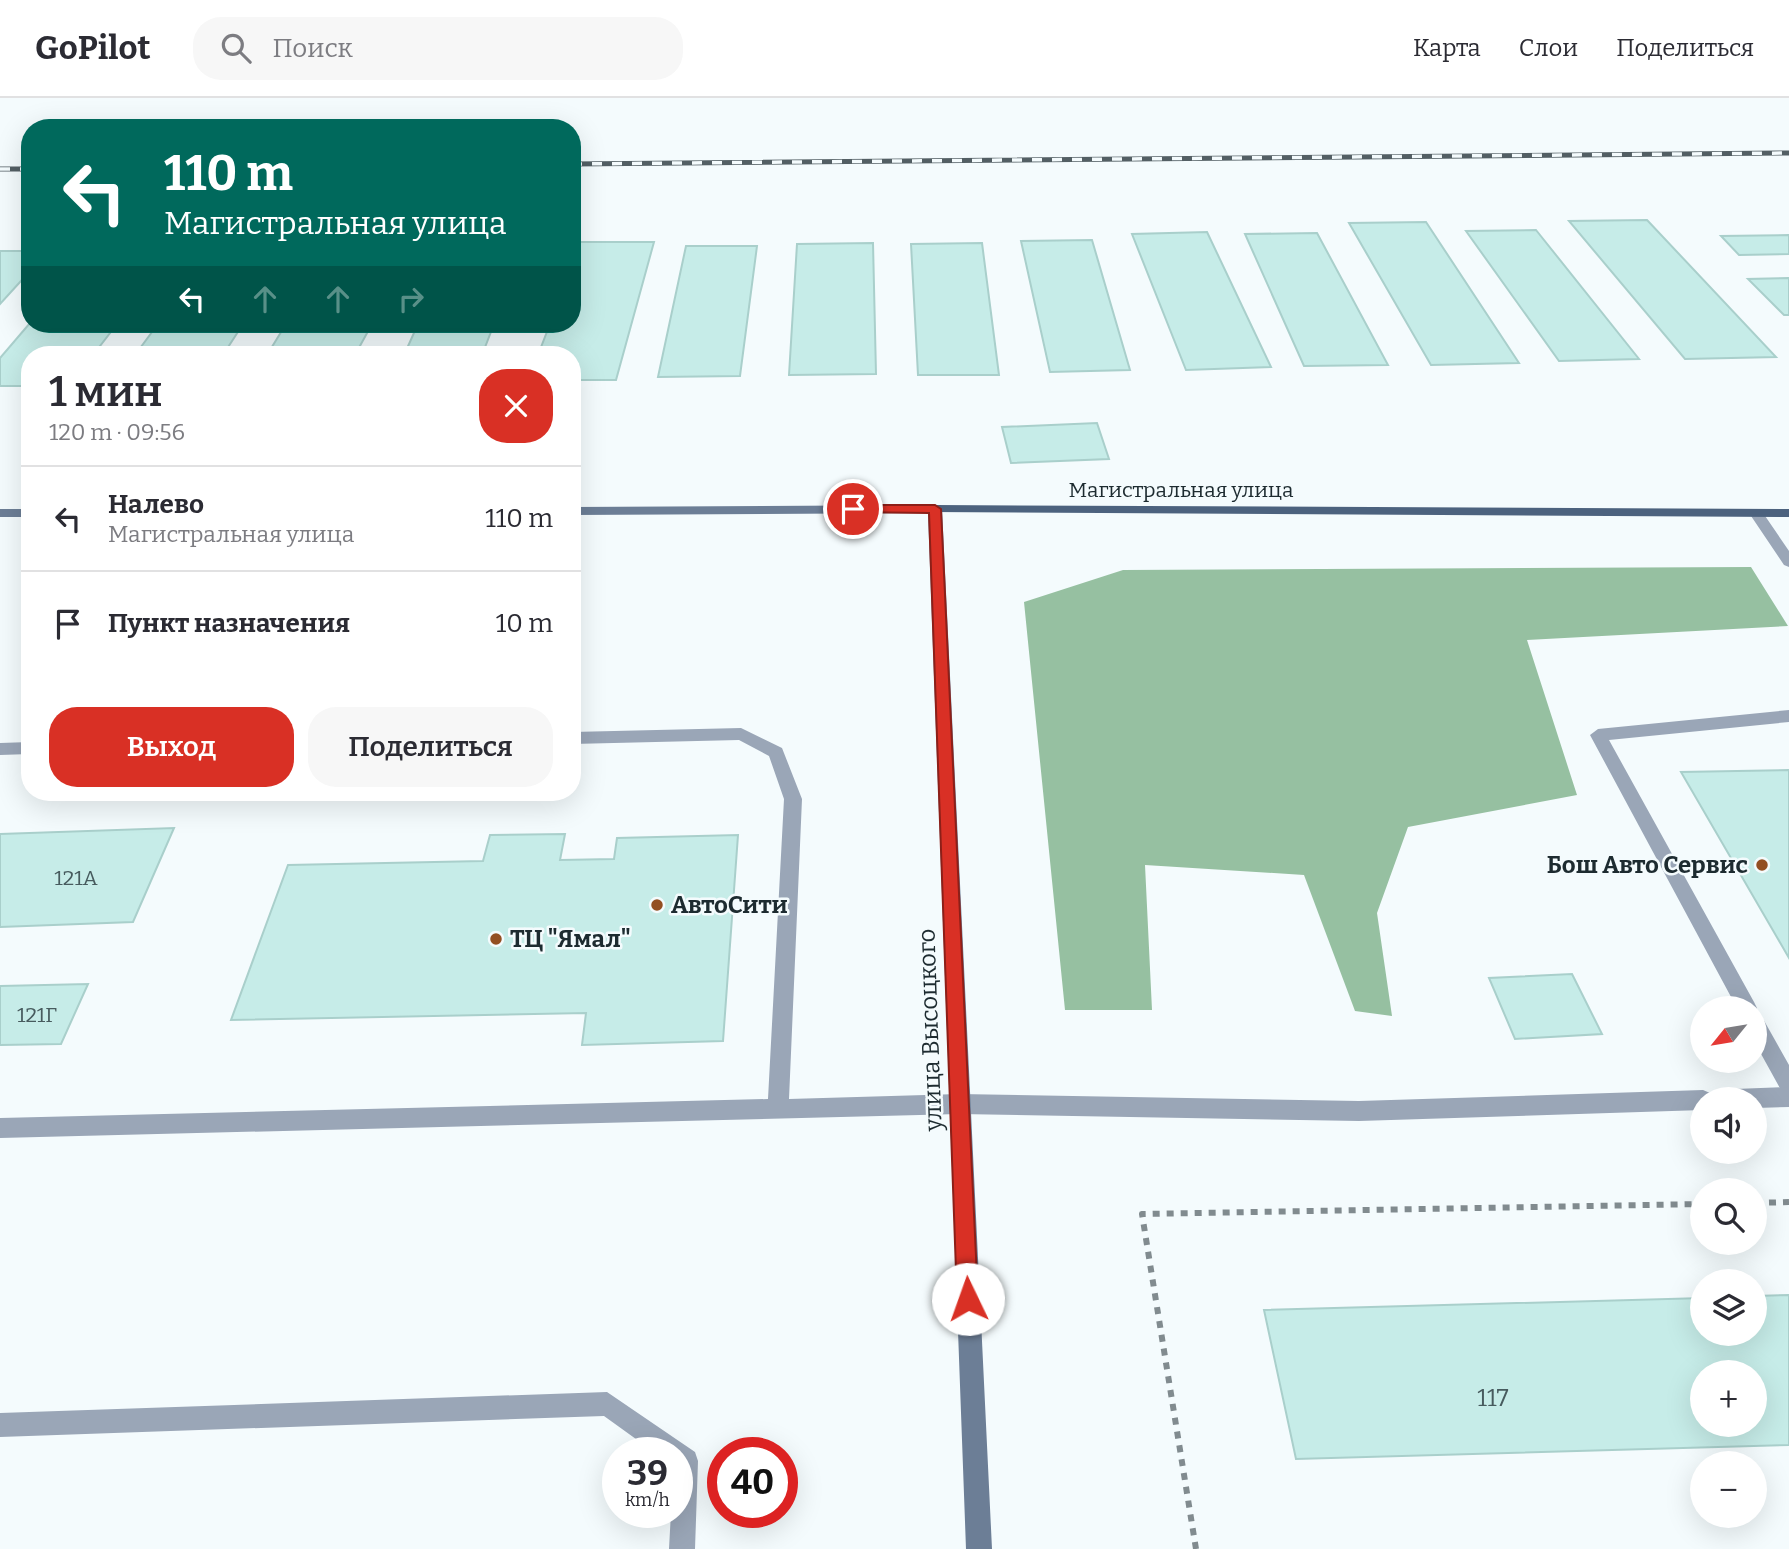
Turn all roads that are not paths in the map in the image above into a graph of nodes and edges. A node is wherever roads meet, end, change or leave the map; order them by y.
1 (935, 509) junction
2 (581, 511) edge
3 (0, 513) edge
4 (21, 513) edge
5 (1756, 513) junction
6 (1789, 513) edge
7 (1789, 562) edge
8 (1789, 716) edge
9 (581, 738) edge
10 (21, 749) edge
11 (0, 750) edge
12 (1740, 996) edge
13 (1768, 1047) edge
14 (1789, 1085) edge
15 (1789, 1097) edge
16 (1767, 1098) edge
17 (1690, 1100) edge
18 (959, 1104) junction
19 (778, 1110) junction
20 (0, 1128) edge
21 (0, 1425) edge
22 (653, 1437) edge
23 (682, 1528) edge
24 (681, 1549) edge
25 (979, 1549) edge

1 - 2 street, Магистральная улица
1 - 5 main road, Магистральная улица
1 - 18 street, улица Высоцкого
3 - 4 street
5 - 6 main road, Магистральная улица
5 - 7 street
8 - 12 street
9 - 19 street
10 - 11 street
13 - 14 street
15 - 16 street
17 - 18 street
18 - 19 street
18 - 25 street, улица Высоцкого
19 - 20 street
21 - 22 street
23 - 24 street

